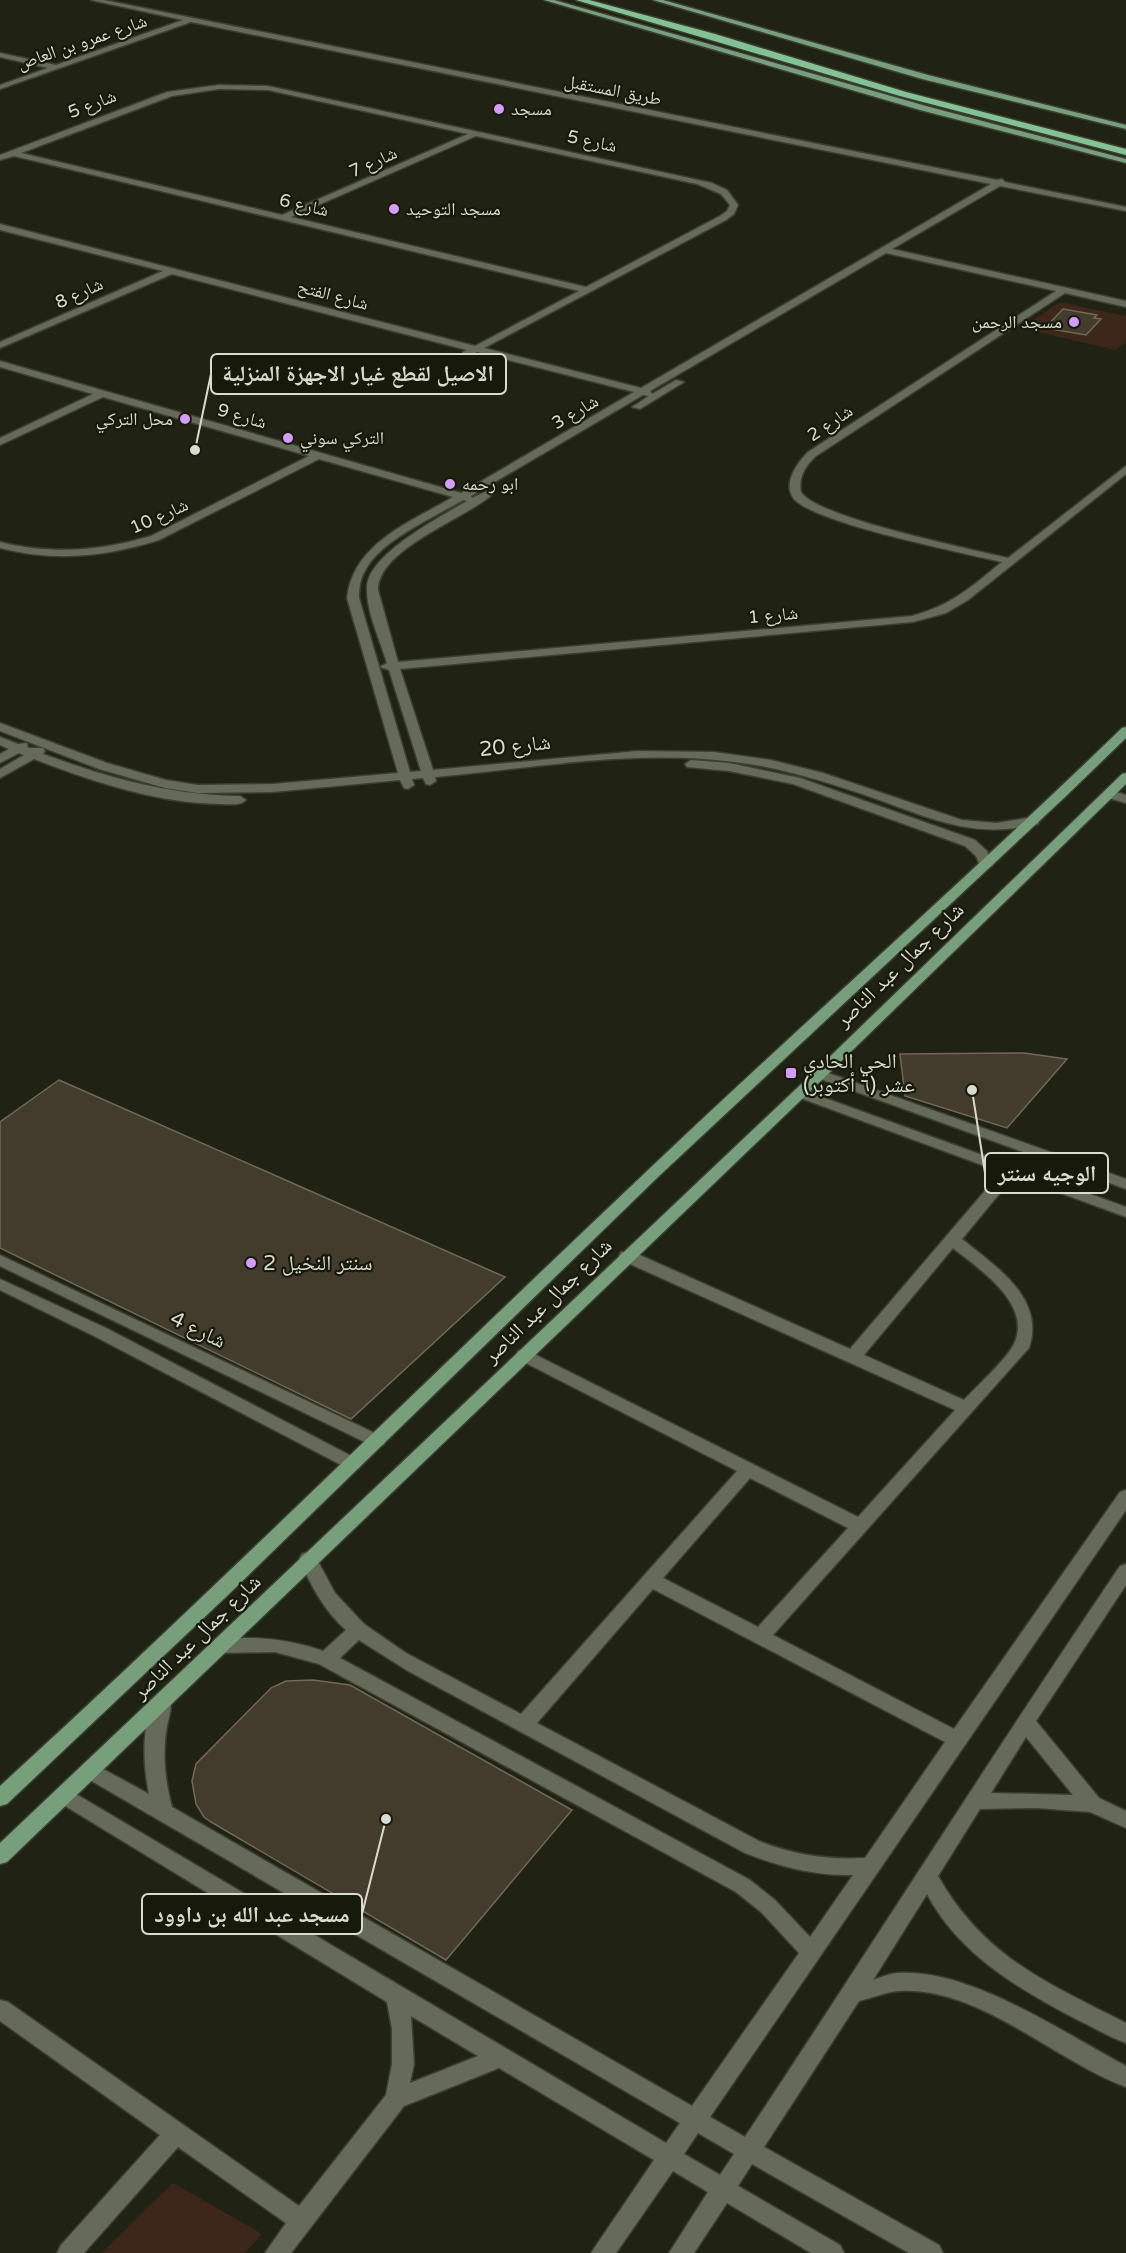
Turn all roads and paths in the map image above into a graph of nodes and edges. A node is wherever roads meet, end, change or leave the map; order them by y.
1 (94, 0) edge
2 (136, 0) edge
3 (547, 0) edge
4 (580, 0) edge
5 (654, 4) edge
6 (197, 12) junction
7 (207, 14) junction
8 (182, 18) junction
9 (192, 20) junction
10 (745, 46) junction
11 (0, 55) edge
12 (824, 59) dead end
13 (763, 62) junction
14 (45, 65) junction
15 (55, 67) junction
16 (0, 81) edge
17 (0, 87) edge
18 (981, 104) dead end
19 (1024, 115) dead end
20 (1126, 127) edge
21 (474, 134) junction
22 (1126, 152) edge
23 (13, 153) junction
24 (0, 158) edge
25 (1126, 161) edge
26 (1010, 181) junction
27 (998, 183) junction
28 (1126, 200) edge
29 (1126, 209) edge
30 (284, 217) junction
31 (0, 227) edge
32 (0, 233) edge
33 (891, 252) junction
34 (161, 272) junction
35 (1063, 290) junction
36 (587, 291) junction
37 (1126, 304) edge
38 (0, 338) edge
39 (0, 345) edge
40 (476, 350) junction
41 (466, 354) junction
42 (0, 364) edge
43 (103, 393) junction
44 (645, 396) junction
45 (0, 442) edge
46 (318, 455) junction
47 (1126, 469) edge
48 (462, 497) junction
49 (476, 501) junction
50 (0, 545) edge
51 (1009, 561) junction
52 (394, 666) junction
53 (374, 668) junction
54 (0, 727) edge
55 (1126, 731) edge
56 (33, 740) junction
57 (0, 741) edge
58 (48, 746) junction
59 (18, 748) junction
60 (33, 754) junction
61 (0, 759) edge
62 (0, 774) edge
63 (1126, 777) edge
64 (429, 779) junction
65 (407, 781) junction
66 (1109, 794) junction
67 (1126, 799) edge
68 (1033, 821) junction
69 (986, 865) junction
70 (820, 1074) junction
71 (800, 1093) junction
72 (1011, 1170) junction
73 (1126, 1184) edge
74 (1126, 1212) edge
75 (952, 1239) junction
76 (627, 1256) junction
77 (0, 1260) edge
78 (0, 1284) edge
79 (524, 1355) junction
80 (853, 1357) junction
81 (966, 1408) junction
82 (377, 1441) junction
83 (353, 1464) junction
84 (748, 1469) junction
85 (1126, 1496) edge
86 (861, 1526) junction
87 (308, 1559) junction
88 (1126, 1571) edge
89 (651, 1580) junction
90 (358, 1630) junction
91 (760, 1637) junction
92 (221, 1646) junction
93 (326, 1659) junction
94 (162, 1703) junction
95 (1025, 1722) junction
96 (523, 1725) junction
97 (958, 1740) junction
98 (90, 1770) junction
99 (64, 1795) junction
100 (0, 1798) edge
101 (975, 1800) junction
102 (1092, 1804) junction
103 (163, 1812) junction
104 (1126, 1820) edge
105 (0, 1856) edge
106 (870, 1866) junction
107 (928, 1877) junction
108 (812, 1953) junction
109 (852, 1994) junction
110 (397, 1997) junction
111 (0, 2009) edge
112 (1126, 2034) edge
113 (501, 2058) junction
114 (1126, 2077) edge
115 (396, 2099) junction
116 (695, 2120) junction
117 (176, 2133) junction
118 (749, 2149) junction
119 (669, 2157) junction
120 (723, 2189) junction
121 (301, 2221) junction
122 (69, 2253) edge
123 (276, 2253) edge
124 (603, 2253) edge
125 (681, 2253) edge
126 (832, 2253) edge
127 (931, 2253) edge

1 - 8 street, طريق المستقبل
2 - 6 street, طريق المستقبل
3 - 13 main road
4 - 10 highway
5 - 12 highway
5 - 20 main road
6 - 7 street, طريق المستقبل
6 - 8 street, شارع عمرو بن العاص
7 - 9 street, شارع عمرو بن العاص
7 - 26 street, طريق المستقبل
8 - 9 street, طريق المستقبل
8 - 14 street, شارع عمرو بن العاص
9 - 15 street, شارع عمرو بن العاص
9 - 27 street, طريق المستقبل
10 - 13 highway
10 - 22 highway
11 - 14 street
13 - 25 main road
14 - 15 street
14 - 16 street, شارع عمرو بن العاص
15 - 17 street, شارع عمرو بن العاص
18 - 19 highway
21 - 23 street, شارع 5
21 - 30 street, شارع 7
21 - 36 street, شارع 5
23 - 24 street, شارع 5
23 - 30 street, شارع 6
26 - 27 street, شارع 3
26 - 28 street, شارع 3
26 - 29 street, طريق المستقبل
26 - 33 street, شارع 3
27 - 33 street, شارع 3
30 - 36 street, شارع 6
31 - 34 street, شارع الفتح
32 - 34 street, شارع الفتح
33 - 35 street
33 - 44 street, شارع 3
33 - 44 street, شارع 3
34 - 38 street, شارع 8
34 - 39 street, شارع 8
34 - 40 street, شارع الفتح
34 - 41 street, شارع الفتح
35 - 37 street
35 - 51 street, شارع 2
36 - 40 street, شارع 5
40 - 41 street, شارع 5
40 - 44 street, شارع الفتح
41 - 44 street, شارع الفتح
42 - 43 street, شارع 9
43 - 45 street
43 - 46 street, شارع 9
44 - 48 street, شارع 3
44 - 49 street, شارع 3
46 - 48 street, شارع 9
46 - 50 street, شارع 10
47 - 51 street, شارع 1
48 - 49 street, شارع 9
48 - 53 street, شارع 3
49 - 52 street, شارع 3
51 - 52 street, شارع 1
52 - 53 street, شارع 1
52 - 64 street, شارع 3
53 - 65 street, شارع 3
54 - 56 street, شارع 20
55 - 68 main road, شارع جمال عبد الناصر
56 - 58 street, شارع 20
56 - 59 street
57 - 59 street, شارع 20
58 - 60 street
58 - 65 street, شارع 20
59 - 60 street, شارع 20
59 - 61 street
60 - 62 street
60 - 65 street, شارع 20
63 - 66 main road, شارع جمال عبد الناصر
64 - 65 street, شارع 20
64 - 68 street, شارع 20
64 - 69 street, شارع 20
66 - 67 street
66 - 70 main road, شارع جمال عبد الناصر
68 - 69 main road, شارع جمال عبد الناصر
69 - 82 main road, شارع جمال عبد الناصر
70 - 71 main road, شارع جمال عبد الناصر
70 - 73 street
71 - 72 street
71 - 76 main road, شارع جمال عبد الناصر
72 - 74 street
72 - 75 street
75 - 80 street
75 - 81 street
76 - 79 main road, شارع جمال عبد الناصر
76 - 80 street
77 - 82 street, شارع 4
78 - 83 street
79 - 84 street
79 - 87 main road, شارع جمال عبد الناصر
80 - 81 street
81 - 86 street
82 - 83 main road, شارع جمال عبد الناصر
83 - 100 main road, شارع جمال عبد الناصر
84 - 86 street
84 - 89 street
85 - 97 street
86 - 91 street
87 - 90 street
87 - 92 main road, شارع جمال عبد الناصر
88 - 95 street
89 - 91 street
89 - 96 street
90 - 93 street
90 - 96 street
91 - 97 street
92 - 93 street
92 - 94 main road, شارع جمال عبد الناصر
93 - 108 street
94 - 98 main road, شارع جمال عبد الناصر
94 - 103 street
95 - 101 street
95 - 102 street
96 - 106 street
97 - 106 street
98 - 99 main road, شارع جمال عبد الناصر
98 - 103 street
99 - 105 main road, شارع جمال عبد الناصر
99 - 110 street
101 - 102 street
101 - 107 street
102 - 104 street
103 - 116 street
106 - 108 street
107 - 109 street
107 - 112 street
108 - 116 street
109 - 114 street
109 - 118 street
110 - 113 street
110 - 115 street
111 - 117 street
113 - 115 street
113 - 119 street
115 - 121 street
116 - 118 street
116 - 119 street
117 - 121 street
117 - 122 street
118 - 120 street
118 - 127 street
119 - 120 street
119 - 124 street
120 - 125 street
120 - 126 street
121 - 123 street

